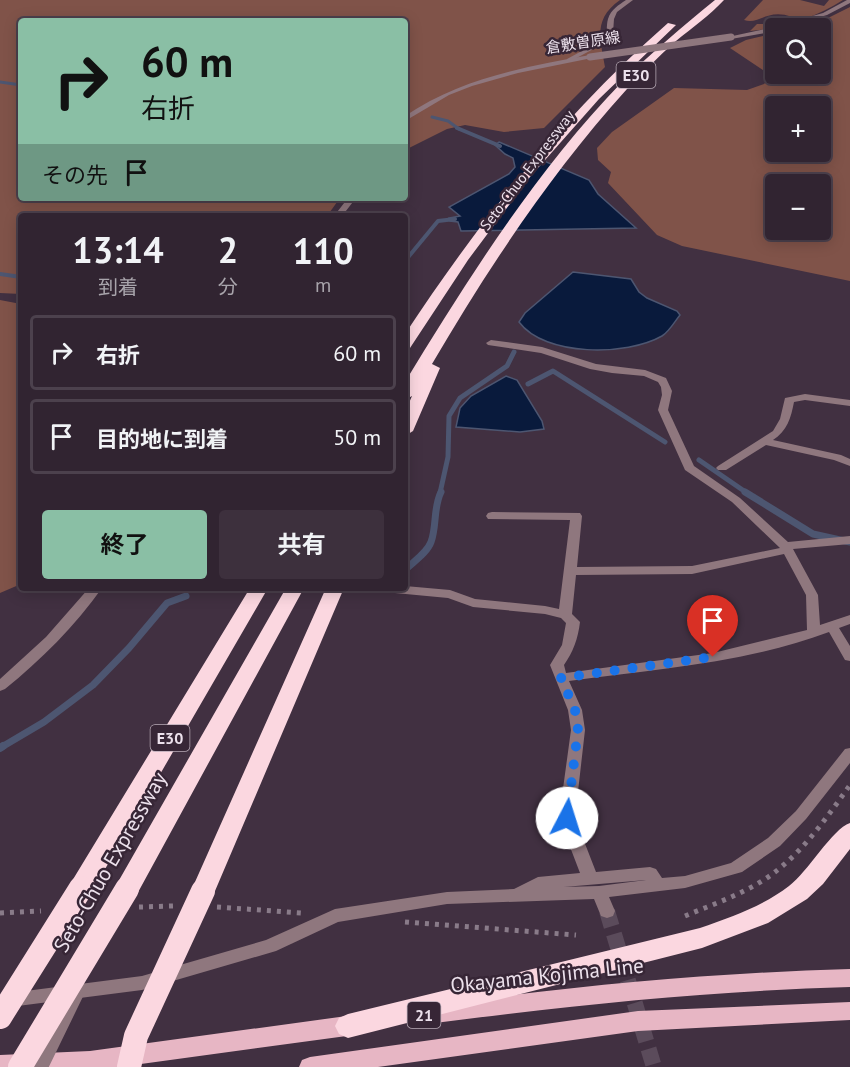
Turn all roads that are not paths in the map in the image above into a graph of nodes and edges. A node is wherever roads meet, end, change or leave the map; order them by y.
1 (630, 0) edge
2 (720, 0) edge
3 (850, 1) edge
4 (812, 18) edge
5 (677, 20) dead end
6 (765, 31) edge
7 (569, 60) junction
8 (408, 117) edge
9 (350, 201) edge
10 (340, 213) edge
11 (460, 303) junction
12 (408, 341) edge
13 (491, 343) dead end
14 (408, 390) edge
15 (850, 403) edge
16 (408, 424) edge
17 (762, 441) junction
18 (850, 463) edge
19 (722, 468) dead end
20 (492, 516) dead end
21 (850, 540) edge
22 (786, 548) junction
23 (569, 571) junction
24 (408, 590) edge
25 (94, 591) edge
26 (257, 591) edge
27 (293, 591) edge
28 (334, 591) edge
29 (565, 615) junction
30 (850, 619) edge
31 (832, 626) junction
32 (814, 633) junction
33 (850, 657) edge
34 (561, 678) junction
35 (0, 686) edge
36 (850, 753) edge
37 (850, 832) edge
38 (595, 885) junction
39 (128, 898) junction
40 (607, 911) tunnel mouth
41 (27, 973) junction
42 (850, 978) edge
43 (0, 1000) edge
44 (850, 1011) edge
45 (0, 1017) edge
46 (348, 1026) junction
47 (0, 1065) edge
48 (20, 1067) edge
49 (41, 1067) edge
50 (129, 1067) edge
51 (310, 1067) edge

1 - 7 street
2 - 11 highway, Seto-Chuo Expressway / E30
3 - 4 street, 倉敷曽原線
5 - 12 highway, Seto-Chuo Expressway / E30
6 - 7 street, 倉敷曽原線, bridge
7 - 8 street, 倉敷曽原線
9 - 10 street
11 - 14 highway, Seto-Chuo Expressway / E30
11 - 16 highway
13 - 22 street
15 - 17 street
17 - 18 street
17 - 19 street
20 - 23 street
21 - 22 street
22 - 23 street
22 - 32 street
23 - 29 street
24 - 29 street
25 - 35 street
26 - 41 highway, Seto-Chuo Expressway / E30, bridge
27 - 39 highway, Seto-Chuo Expressway / E30
28 - 50 highway, bridge
29 - 34 street
30 - 31 street
31 - 32 street
31 - 33 street
32 - 34 street
34 - 38 street
36 - 38 street
37 - 46 highway
38 - 40 street
38 - 43 street
39 - 48 highway, Seto-Chuo Expressway / E30, bridge
39 - 49 lane, bridge
41 - 43 highway, bridge
41 - 45 highway, Seto-Chuo Expressway / E30, bridge
42 - 46 main road, Okayama Kojima Line / 21
44 - 51 main road, 21
46 - 47 main road, Okayama Kojima Line / 21

